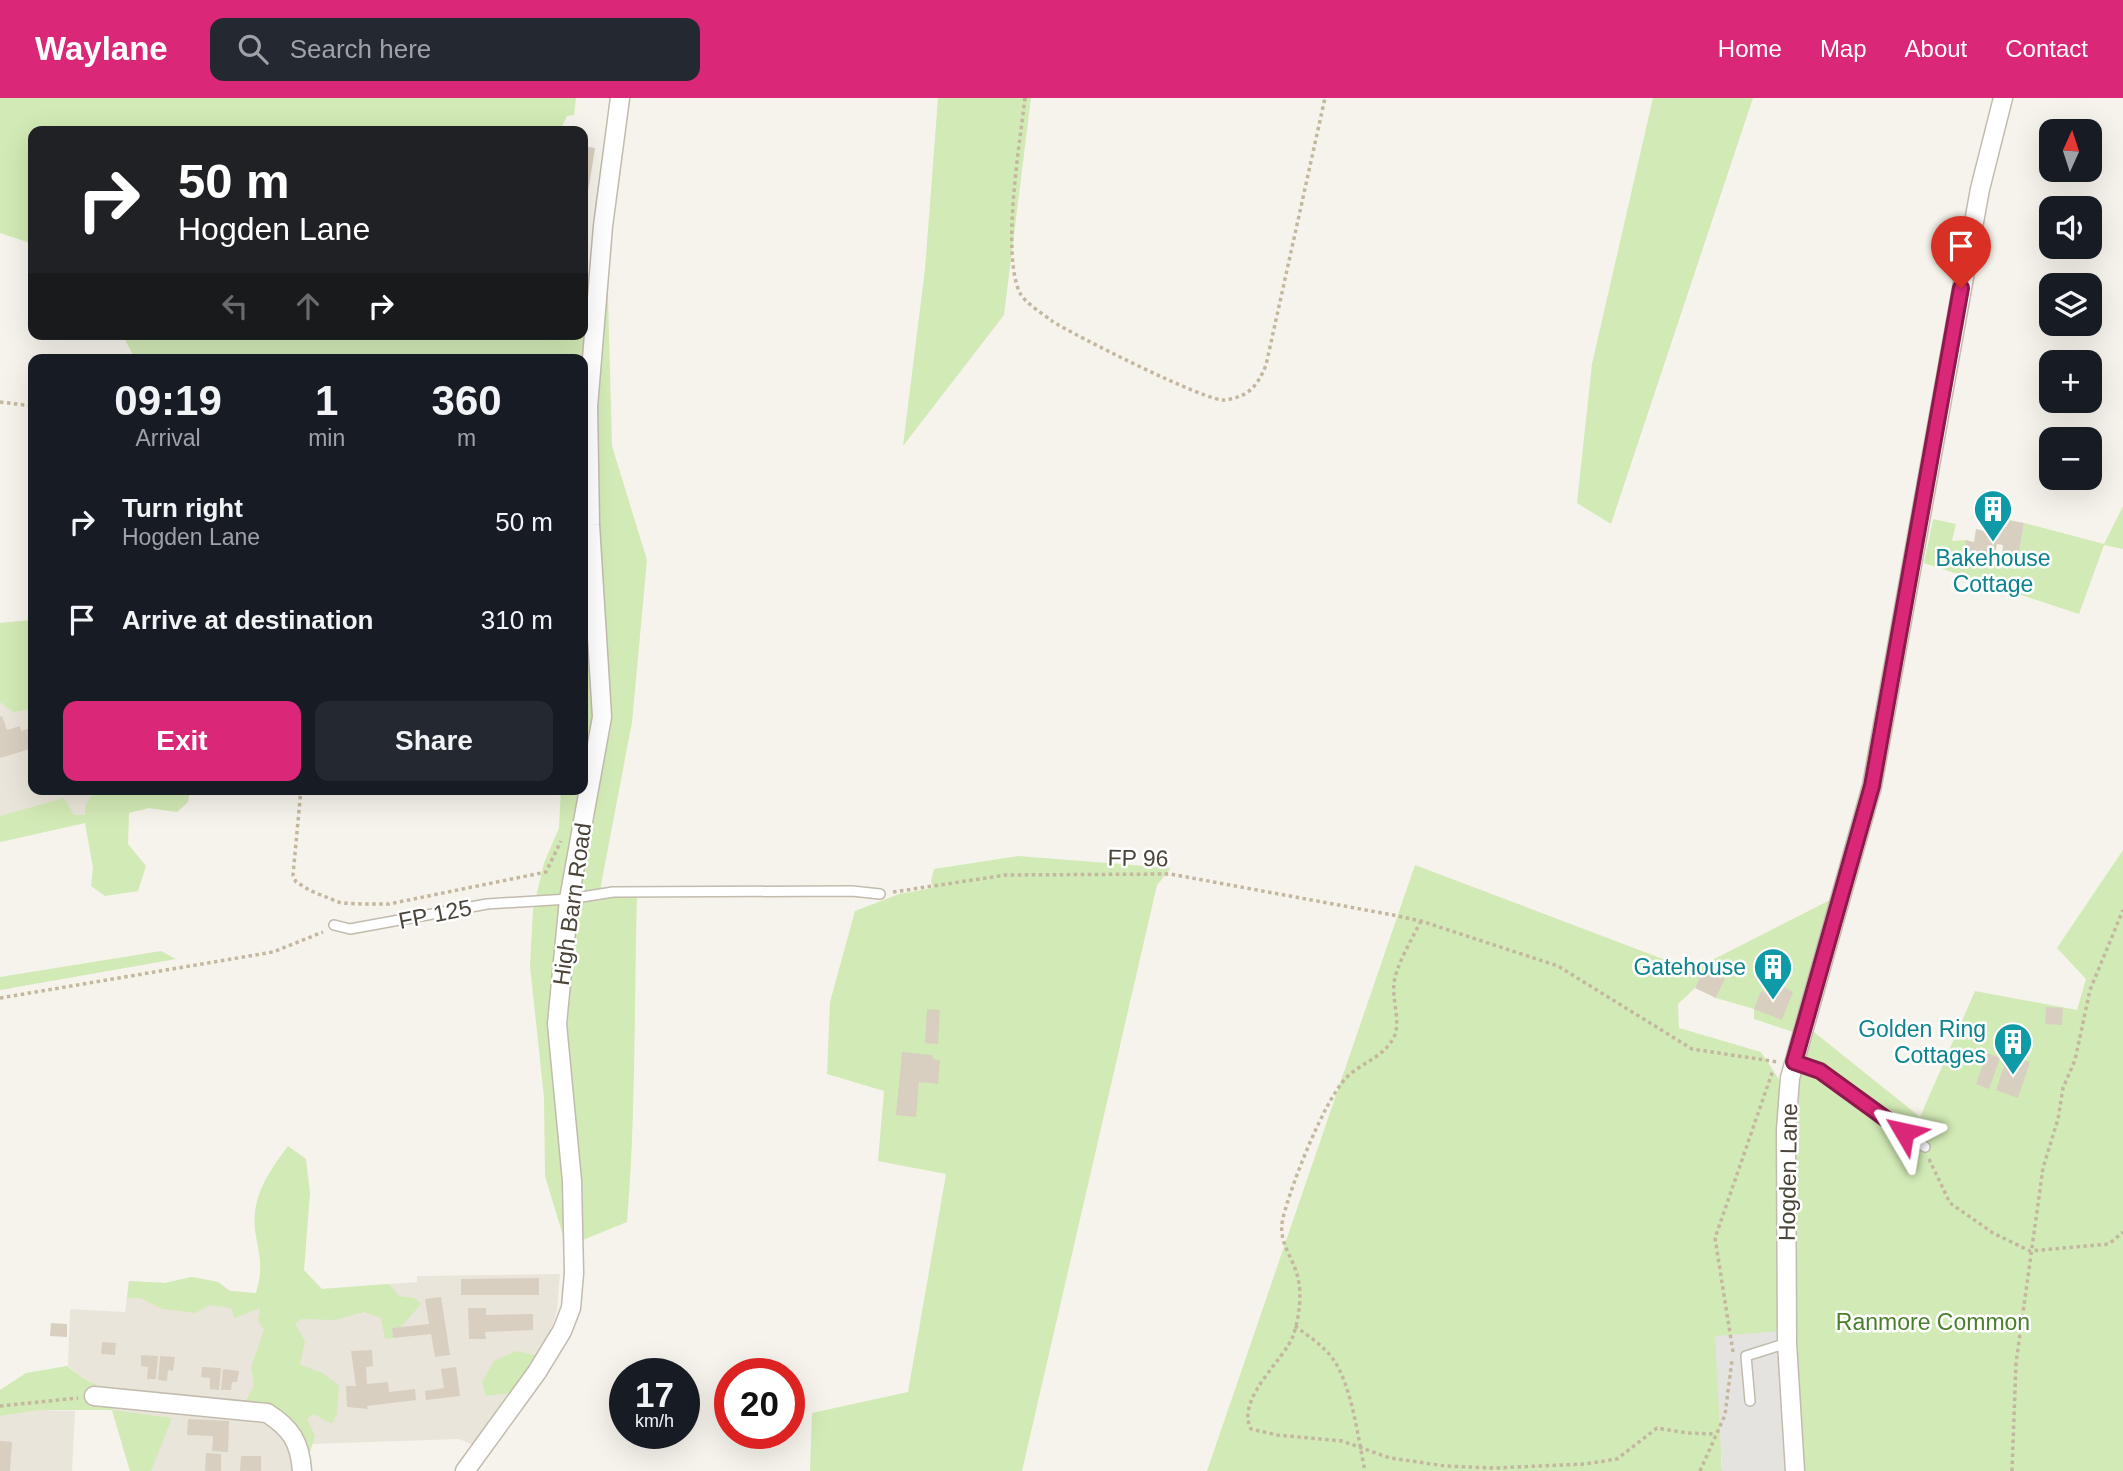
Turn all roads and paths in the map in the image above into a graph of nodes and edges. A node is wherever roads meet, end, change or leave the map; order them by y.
1 (620, 98) edge
2 (1025, 98) edge
3 (1325, 98) edge
4 (2003, 98) edge
5 (0, 402) edge
6 (28, 405) edge
7 (588, 407) edge
8 (588, 407) edge
9 (588, 794) edge
10 (300, 795) edge
11 (588, 795) edge
12 (563, 831) dead end
13 (880, 894) joint
14 (569, 899) junction
15 (2123, 910) edge
16 (1420, 920) junction
17 (334, 925) joint
18 (0, 998) edge
19 (1775, 1062) junction
20 (1794, 1062) junction
21 (1925, 1147) joint
22 (2123, 1232) edge
23 (2029, 1251) junction
24 (1295, 1326) junction
25 (1787, 1343) junction
26 (94, 1396) joint
27 (1750, 1401) dead end
28 (0, 1406) edge
29 (1716, 1434) junction
30 (1360, 1448) junction
31 (302, 1471) edge
32 (465, 1471) edge
33 (1365, 1471) edge
34 (1700, 1471) edge
35 (1795, 1471) edge
36 (2011, 1471) edge

1 - 7 street, High Barn Road
2 - 3 path
4 - 20 street, Hogden Lane
5 - 6 path
8 - 9 street, High Barn Road
10 - 12 path
11 - 14 street, High Barn Road
13 - 14 lane, FP 125
13 - 16 path, FP 96
14 - 17 lane, FP 125
14 - 32 street, High Barn Road
15 - 23 path
16 - 19 path, FP 96
16 - 24 path
17 - 18 path
19 - 20 path, FP 96
19 - 29 path
20 - 21 lane
20 - 25 street, Hogden Lane
21 - 23 path
22 - 23 path
23 - 36 path
24 - 30 path
24 - 30 path
25 - 27 lane
25 - 35 street, Hogden Lane
26 - 28 path
26 - 31 street
29 - 30 path
29 - 34 path
30 - 33 path

